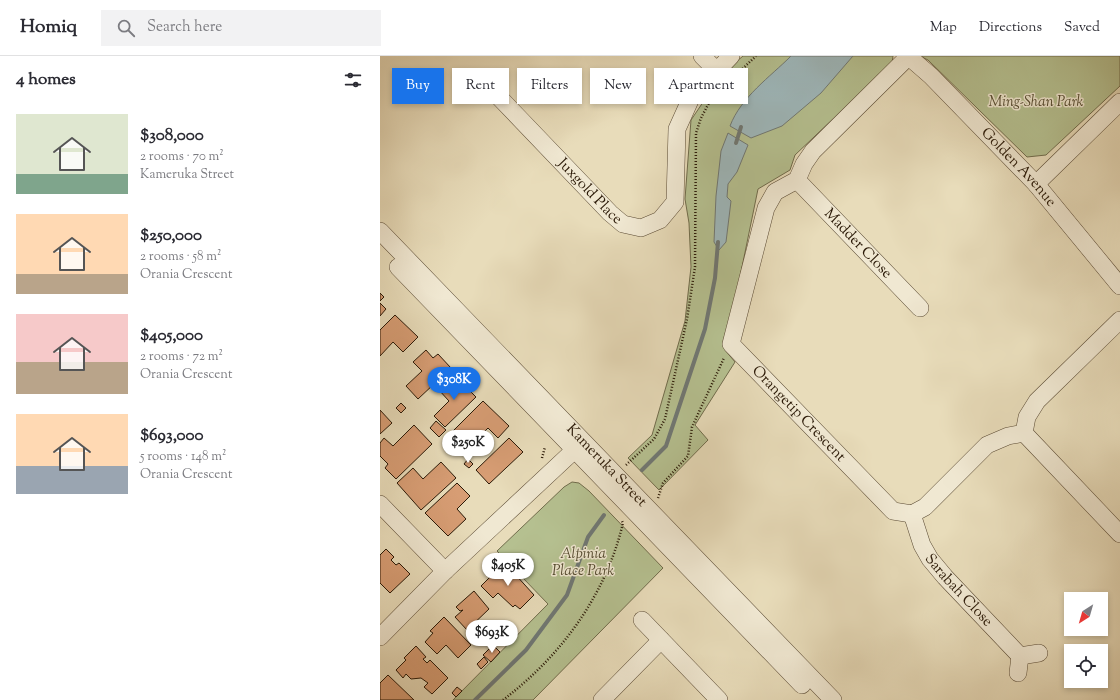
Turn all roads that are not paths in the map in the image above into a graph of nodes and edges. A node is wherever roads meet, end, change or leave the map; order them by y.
1 (702, 56) edge
2 (731, 56) edge
3 (908, 56) edge
4 (714, 68) edge
5 (718, 68) edge
6 (1120, 102) edge
7 (506, 104) edge
8 (688, 104) edge
9 (797, 180) junction
10 (1036, 184) junction
11 (380, 231) edge
12 (380, 248) edge
13 (1120, 286) edge
14 (920, 308) dead end
15 (1120, 320) edge
16 (1024, 433) junction
17 (579, 445) junction
18 (380, 504) edge
19 (912, 514) junction
20 (1120, 534) edge
21 (445, 571) junction
22 (642, 620) dead end
23 (380, 637) edge
24 (661, 640) junction
25 (1039, 653) dead end
26 (1020, 656) junction
27 (1018, 673) dead end
28 (602, 700) edge
29 (719, 700) edge
30 (816, 700) edge
31 (833, 700) edge

1 - 4 street
2 - 5 street, Juxgold Place
3 - 9 street
3 - 10 street, Golden Avenue
6 - 10 street
7 - 8 street, Juxgold Place
9 - 14 street, Madder Close
9 - 19 street, Orangetip Crescent
10 - 13 street, Golden Avenue
11 - 17 street, Kameruka Street
12 - 17 street, Kameruka Street
15 - 16 street
16 - 19 street
16 - 20 street
17 - 21 street
17 - 30 street, Kameruka Street
17 - 31 street, Kameruka Street
18 - 21 street
19 - 26 street, Sarabah Close
21 - 23 street
22 - 24 street
24 - 28 street
24 - 29 street
25 - 26 street
26 - 27 street

